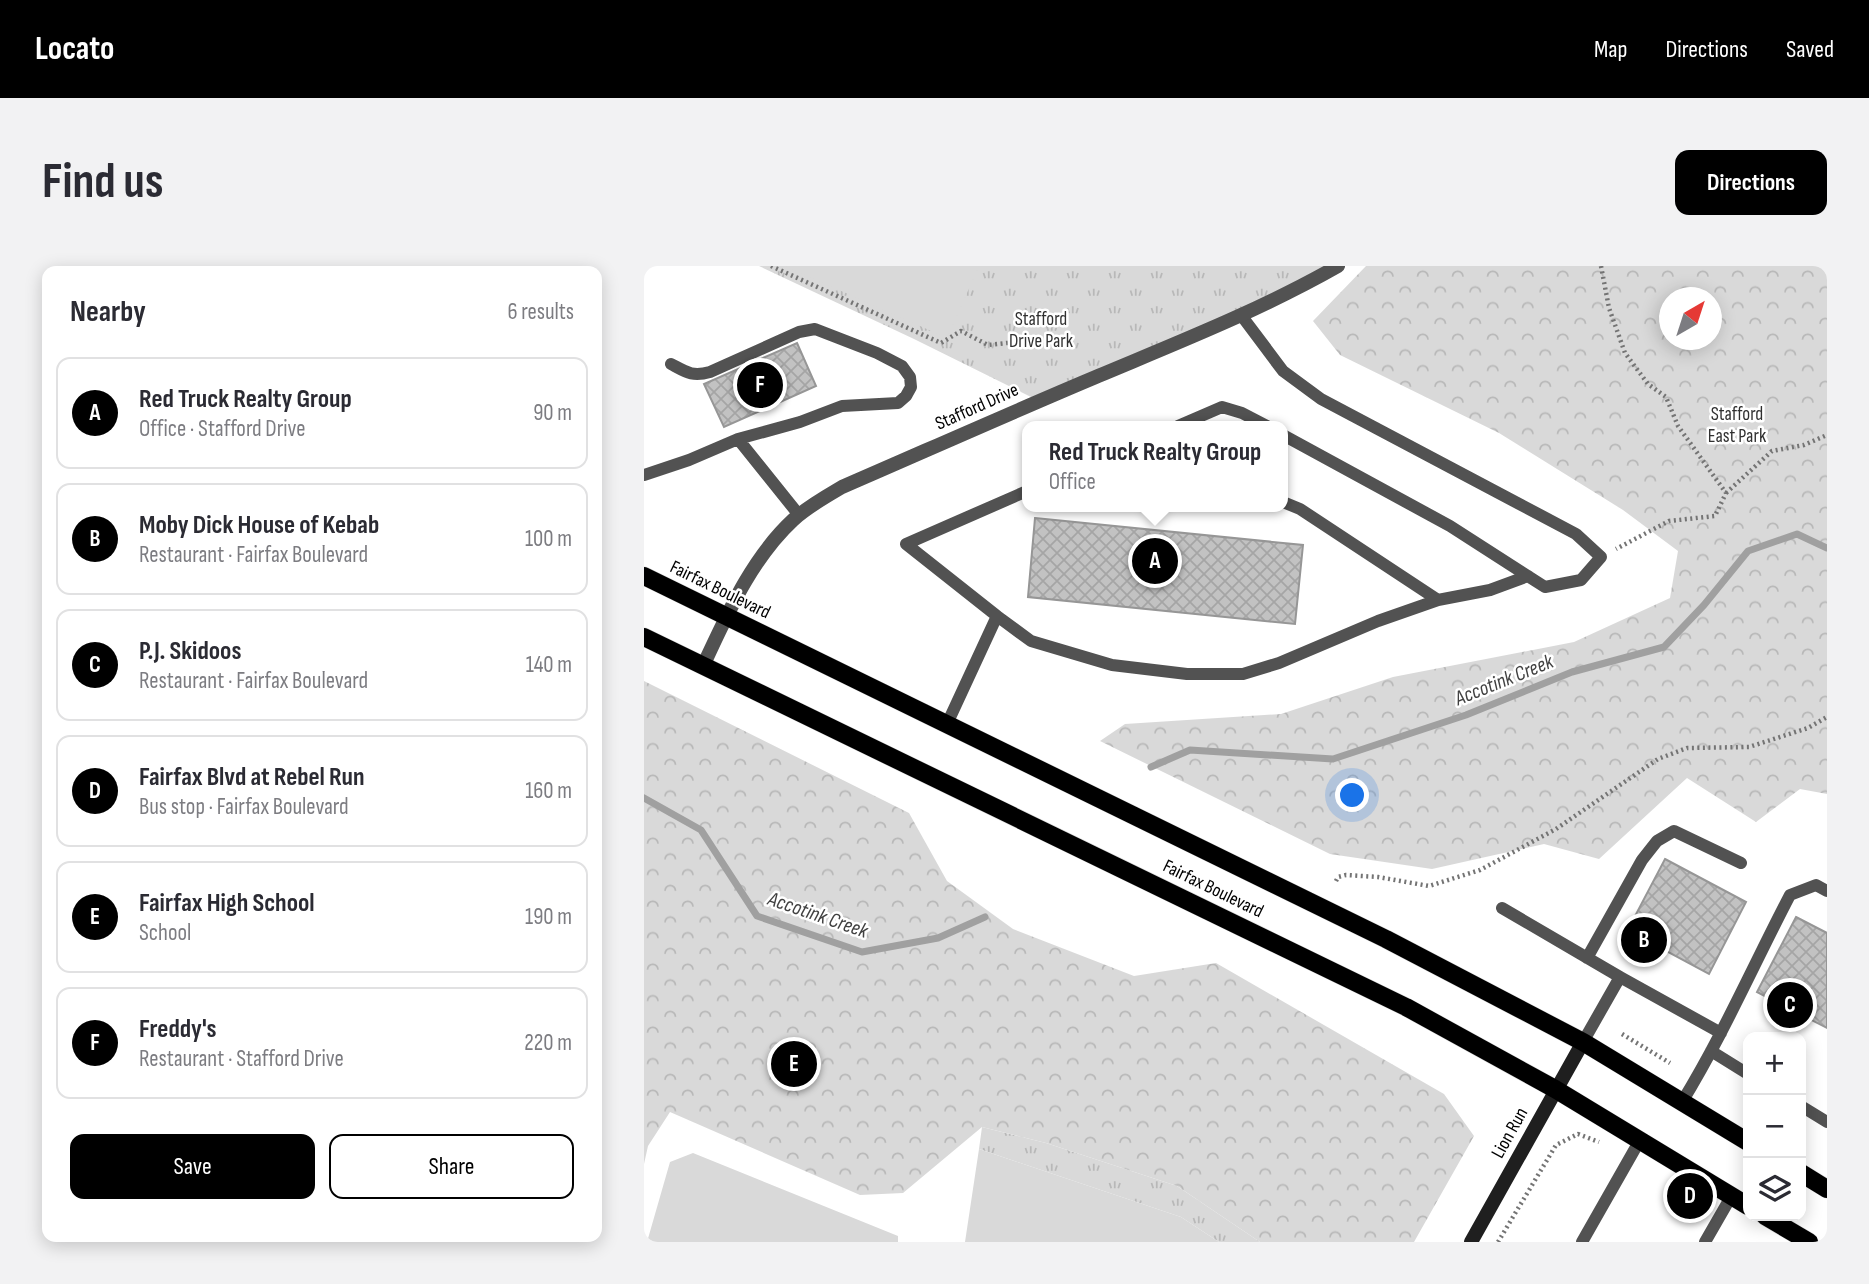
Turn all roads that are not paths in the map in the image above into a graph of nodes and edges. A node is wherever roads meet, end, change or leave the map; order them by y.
1 (1338, 266) edge
2 (1241, 315) junction
3 (671, 364) dead end
4 (1190, 421) edge
5 (1257, 421) edge
6 (1288, 438) edge
7 (738, 439) junction
8 (644, 475) edge
9 (1022, 493) edge
10 (1288, 504) edge
11 (799, 515) junction
12 (644, 576) edge
13 (1528, 576) junction
14 (1438, 600) junction
15 (726, 616) junction
16 (997, 616) junction
17 (644, 637) edge
18 (703, 666) junction
19 (947, 724) junction
20 (1741, 863) dead end
21 (1827, 891) edge
22 (1502, 908) dead end
23 (1587, 958) junction
24 (1620, 977) junction
25 (1721, 1033) junction
26 (1583, 1042) junction
27 (1711, 1051) junction
28 (1743, 1071) edge
29 (1555, 1089) junction
30 (1682, 1102) junction
31 (1806, 1109) edge
32 (1827, 1122) edge
33 (1743, 1139) edge
34 (1640, 1140) junction
35 (1806, 1176) edge
36 (1827, 1189) edge
37 (1731, 1195) junction
38 (1743, 1203) edge
39 (1773, 1221) edge
40 (1802, 1240) edge
41 (1471, 1242) edge
42 (1582, 1242) edge
43 (1704, 1242) edge

1 - 2 street, Stafford Drive
2 - 11 street, Stafford Drive
2 - 13 lane
3 - 7 lane
4 - 5 lane
6 - 13 lane
7 - 8 lane
7 - 11 lane
9 - 16 lane
10 - 14 lane
11 - 15 street, Stafford Drive
12 - 15 main road, Fairfax Boulevard
13 - 14 lane
14 - 16 lane
15 - 18 street, Stafford Drive
15 - 19 main road, Fairfax Boulevard
16 - 19 lane
17 - 18 main road, Fairfax Boulevard
18 - 29 main road, Fairfax Boulevard
19 - 26 main road, Fairfax Boulevard
20 - 23 lane
21 - 25 lane
22 - 23 lane
23 - 24 lane
24 - 25 lane
24 - 26 lane
25 - 27 lane
26 - 29 street, Lion Run
26 - 30 main road, Fairfax Boulevard
27 - 28 lane
27 - 30 lane
29 - 34 main road, Fairfax Boulevard
29 - 41 street, Lion Run
30 - 33 main road, Fairfax Boulevard
31 - 32 lane
34 - 37 main road, Fairfax Boulevard
34 - 42 lane
35 - 36 main road
37 - 38 main road, Fairfax Boulevard
37 - 43 lane
39 - 40 main road

